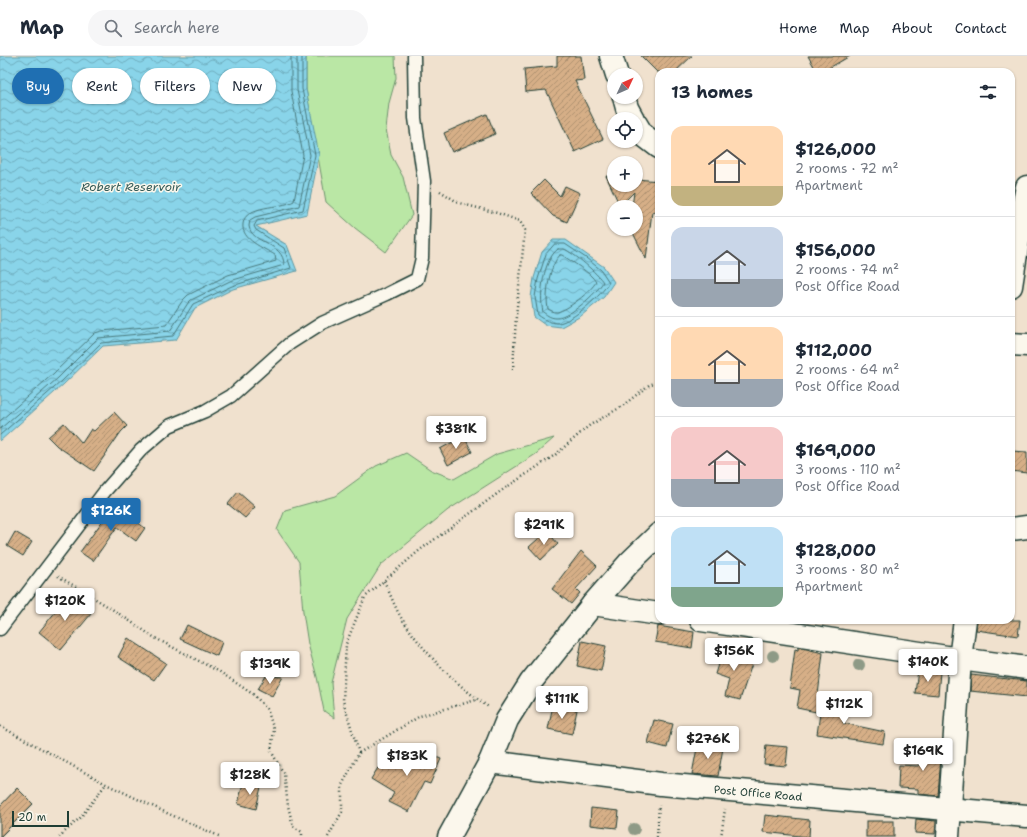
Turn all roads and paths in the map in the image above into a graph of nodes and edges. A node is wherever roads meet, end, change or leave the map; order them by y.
1 (414, 56) edge
2 (611, 56) edge
3 (615, 68) edge
4 (643, 135) edge
5 (655, 144) edge
6 (424, 181) junction
7 (1027, 188) edge
8 (1015, 260) edge
9 (1015, 344) edge
10 (1027, 345) edge
11 (513, 370) dead end
12 (655, 383) edge
13 (1027, 527) edge
14 (1015, 528) edge
15 (655, 538) edge
16 (46, 569) junction
17 (384, 580) junction
18 (593, 604) junction
19 (655, 613) edge
20 (728, 624) edge
21 (964, 624) edge
22 (0, 629) edge
23 (960, 659) junction
24 (1027, 668) edge
25 (477, 700) junction
26 (507, 720) junction
27 (0, 726) edge
28 (359, 752) junction
29 (490, 762) junction
30 (106, 784) junction
31 (661, 784) junction
32 (728, 790) junction
33 (949, 808) junction
34 (1027, 816) edge
35 (59, 837) edge
36 (221, 837) edge
37 (302, 837) edge
38 (328, 837) edge
39 (449, 837) edge
40 (657, 837) edge
41 (721, 837) edge
42 (948, 837) edge

1 - 6 lane
2 - 3 street
4 - 5 street
6 - 11 path
6 - 16 lane
7 - 8 street
9 - 10 street
12 - 17 path
13 - 14 street
15 - 18 street
16 - 22 lane
16 - 37 path
17 - 25 path
17 - 28 path
18 - 19 street
18 - 26 street
20 - 23 street
21 - 23 street
23 - 24 street
23 - 33 street
25 - 26 path
25 - 28 path
26 - 29 street
27 - 30 path
28 - 38 path
29 - 31 street, Post Office Road
29 - 39 street
30 - 35 path
30 - 36 path
31 - 32 street, Post Office Road
31 - 40 path
32 - 33 street, Post Office Road
32 - 41 path
33 - 34 street, Post Office Road
33 - 42 street

